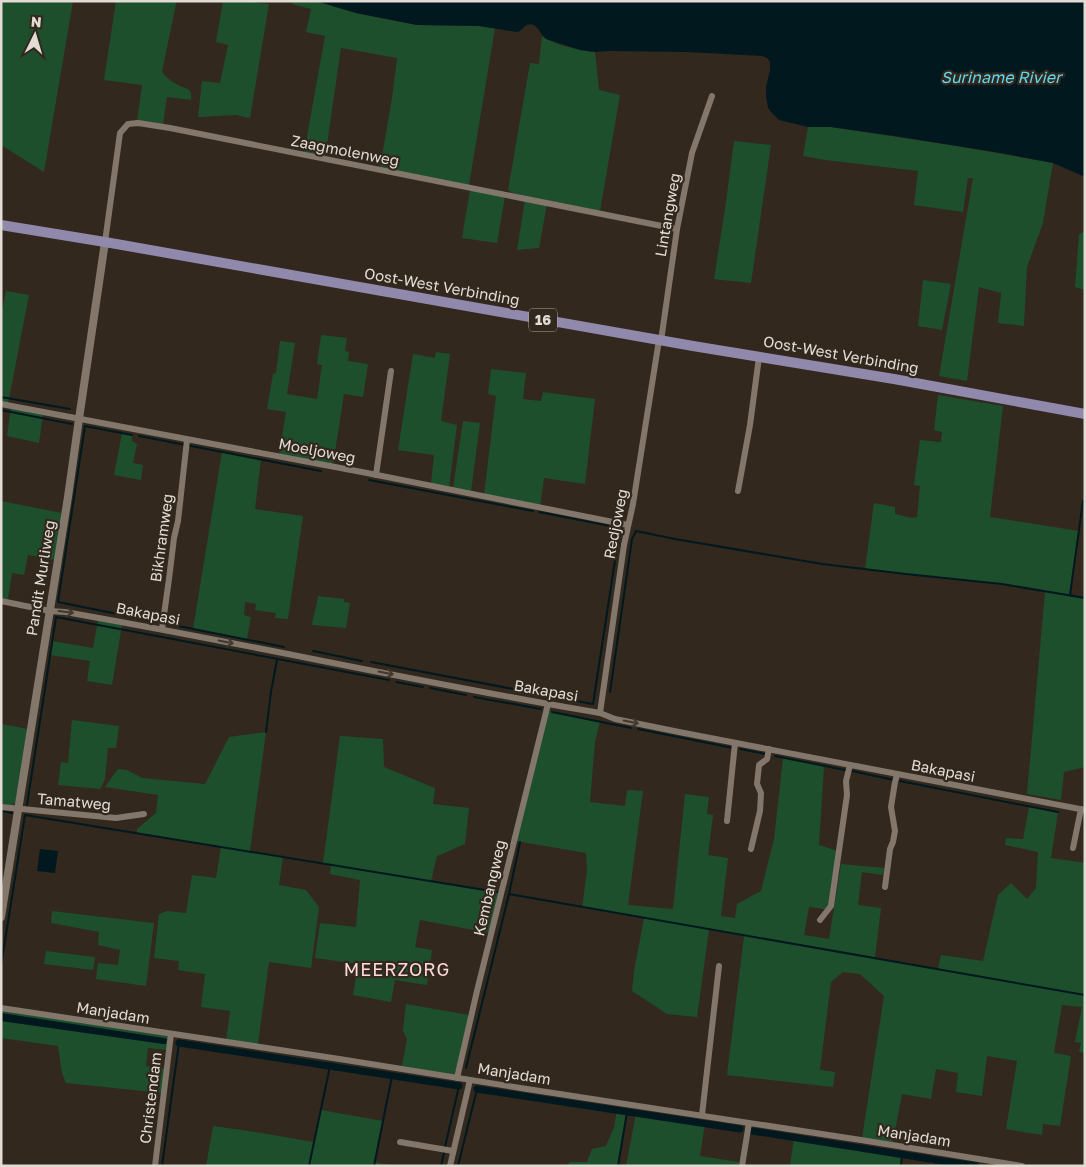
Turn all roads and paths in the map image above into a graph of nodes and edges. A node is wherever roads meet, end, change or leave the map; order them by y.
1 (712, 96) dead end
2 (1, 225) edge
3 (678, 229) junction
4 (105, 242) junction
5 (660, 341) junction
6 (759, 357) junction
7 (391, 371) dead end
8 (1, 404) edge
9 (1085, 414) edge
10 (79, 419) junction
11 (186, 444) junction
12 (376, 475) junction
13 (738, 491) dead end
14 (628, 526) junction
15 (1, 601) edge
16 (50, 611) junction
17 (162, 629) junction
18 (548, 704) junction
19 (600, 713) junction
20 (736, 743) junction
21 (769, 749) junction
22 (850, 765) junction
23 (898, 774) junction
24 (1, 807) edge
25 (18, 809) junction
26 (1083, 810) edge
27 (144, 814) dead end
28 (727, 820) dead end
29 (1074, 848) dead end
30 (751, 849) dead end
31 (885, 887) dead end
32 (1, 917) edge
33 (820, 920) dead end
34 (719, 966) dead end
35 (1, 1008) edge
36 (171, 1034) junction
37 (457, 1078) junction
38 (470, 1080) junction
39 (702, 1115) junction
40 (749, 1123) junction
41 (400, 1142) dead end
42 (453, 1151) junction
43 (1014, 1165) edge
44 (155, 1166) edge
45 (450, 1166) edge
46 (742, 1166) edge
47 (1022, 1166) edge

1 - 3 street, Lintangweg
2 - 4 main road, Oost-West Verbinding / 16
3 - 4 street, Zaagmolenweg
3 - 5 street, Lintangweg
4 - 5 main road, Oost-West Verbinding / 16
4 - 10 street, Pandit Murliweg
5 - 6 main road, Oost-West Verbinding / 16
5 - 14 street, Redjoweg
6 - 9 main road, Oost-West Verbinding / 16
6 - 13 street
7 - 12 street
8 - 10 street, Moeljoweg
10 - 11 street, Moeljoweg
10 - 16 street, Pandit Murliweg
11 - 12 street, Moeljoweg
11 - 17 street, Bikhramweg
12 - 14 street, Moeljoweg
14 - 19 street, Redjoweg
15 - 16 street, Bakapasi
16 -> 17 street, Bakapasi
16 - 25 street, Pandit Murliweg
17 -> 18 street, Bakapasi
18 - 19 street, Bakapasi
18 - 37 street, Kembangweg
19 -> 20 street, Bakapasi
20 - 21 street, Bakapasi
20 - 28 street
21 - 22 street, Bakapasi
21 - 30 street
22 - 23 street, Bakapasi
22 - 33 street
23 - 26 street, Bakapasi
23 - 31 street
24 - 25 street, Tamatweg
25 - 27 street, Tamatweg
25 - 32 street, Pandit Murliweg
26 - 29 street
34 - 39 street
35 - 36 street, Manjadam
36 - 37 street, Manjadam
36 - 44 street, Christendam
37 - 38 street, Manjadam
38 - 39 street, Manjadam
38 - 42 street
39 - 40 street, Manjadam
40 - 43 street, Manjadam
40 - 46 street
41 - 42 street
42 - 45 street
43 - 47 street, Manjadam

